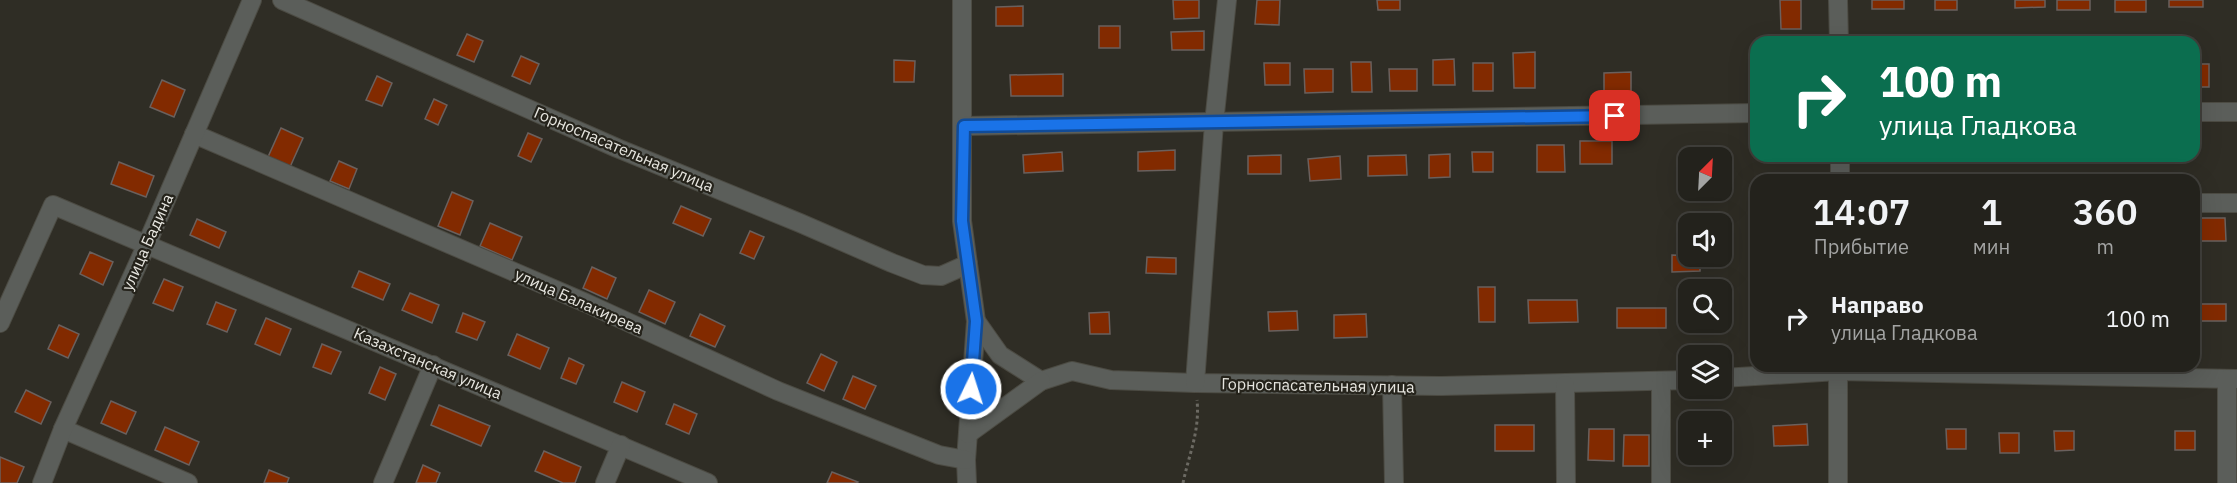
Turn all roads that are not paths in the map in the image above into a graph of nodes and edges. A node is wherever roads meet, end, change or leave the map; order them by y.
1 (252, 0) edge
2 (282, 0) edge
3 (962, 0) edge
4 (1227, 0) edge
5 (1838, 0) edge
6 (1839, 36) edge
7 (2200, 112) edge
8 (2237, 112) edge
9 (1750, 113) edge
10 (1214, 123) junction
11 (964, 126) junction
12 (194, 134) junction
13 (2200, 203) edge
14 (2237, 203) edge
15 (146, 246) junction
16 (968, 264) junction
17 (976, 321) junction
18 (0, 323) edge
19 (433, 365) junction
20 (1792, 372) edge
21 (1838, 372) edge
22 (1981, 372) edge
23 (1732, 377) edge
24 (2232, 379) edge
25 (1041, 381) junction
26 (1678, 381) edge
27 (1661, 382) junction
28 (1195, 384) junction
29 (1565, 384) junction
30 (1392, 385) junction
31 (63, 429) junction
32 (968, 434) junction
33 (621, 445) junction
34 (966, 460) junction
35 (160, 478) edge
36 (42, 483) edge
37 (188, 483) edge
38 (382, 483) edge
39 (605, 483) edge
40 (708, 483) edge
41 (968, 483) edge
42 (1394, 483) edge
43 (1566, 483) edge
44 (1661, 483) edge
45 (1838, 483) edge
46 (2227, 483) edge

1 - 12 street, улица Бадина
2 - 16 street, Горноспасательная улица
3 - 11 street
4 - 10 street
5 - 6 street
7 - 8 street
9 - 10 street
10 - 11 street
10 - 28 street
11 - 16 street
12 - 15 street, улица Бадина
12 - 34 street, улица Балакирева
13 - 14 street
15 - 18 street, Казахстанская улица
15 - 19 street, Казахстанская улица
15 - 31 street, улица Бадина
16 - 17 street
17 - 25 street
17 - 32 street
19 - 33 street, Казахстанская улица
19 - 38 street
20 - 23 street
21 - 45 street
22 - 24 street
24 - 46 street
25 - 28 street, Горноспасательная улица
25 - 32 street, Горноспасательная улица
26 - 27 street, Горноспасательная улица
27 - 29 street, Горноспасательная улица
27 - 44 street
28 - 30 street, Горноспасательная улица
29 - 30 street, Горноспасательная улица
29 - 43 street
30 - 42 street
31 - 35 street
31 - 36 street, улица Бадина
32 - 34 street
33 - 39 street
33 - 40 street, Казахстанская улица
34 - 41 street
35 - 37 street

